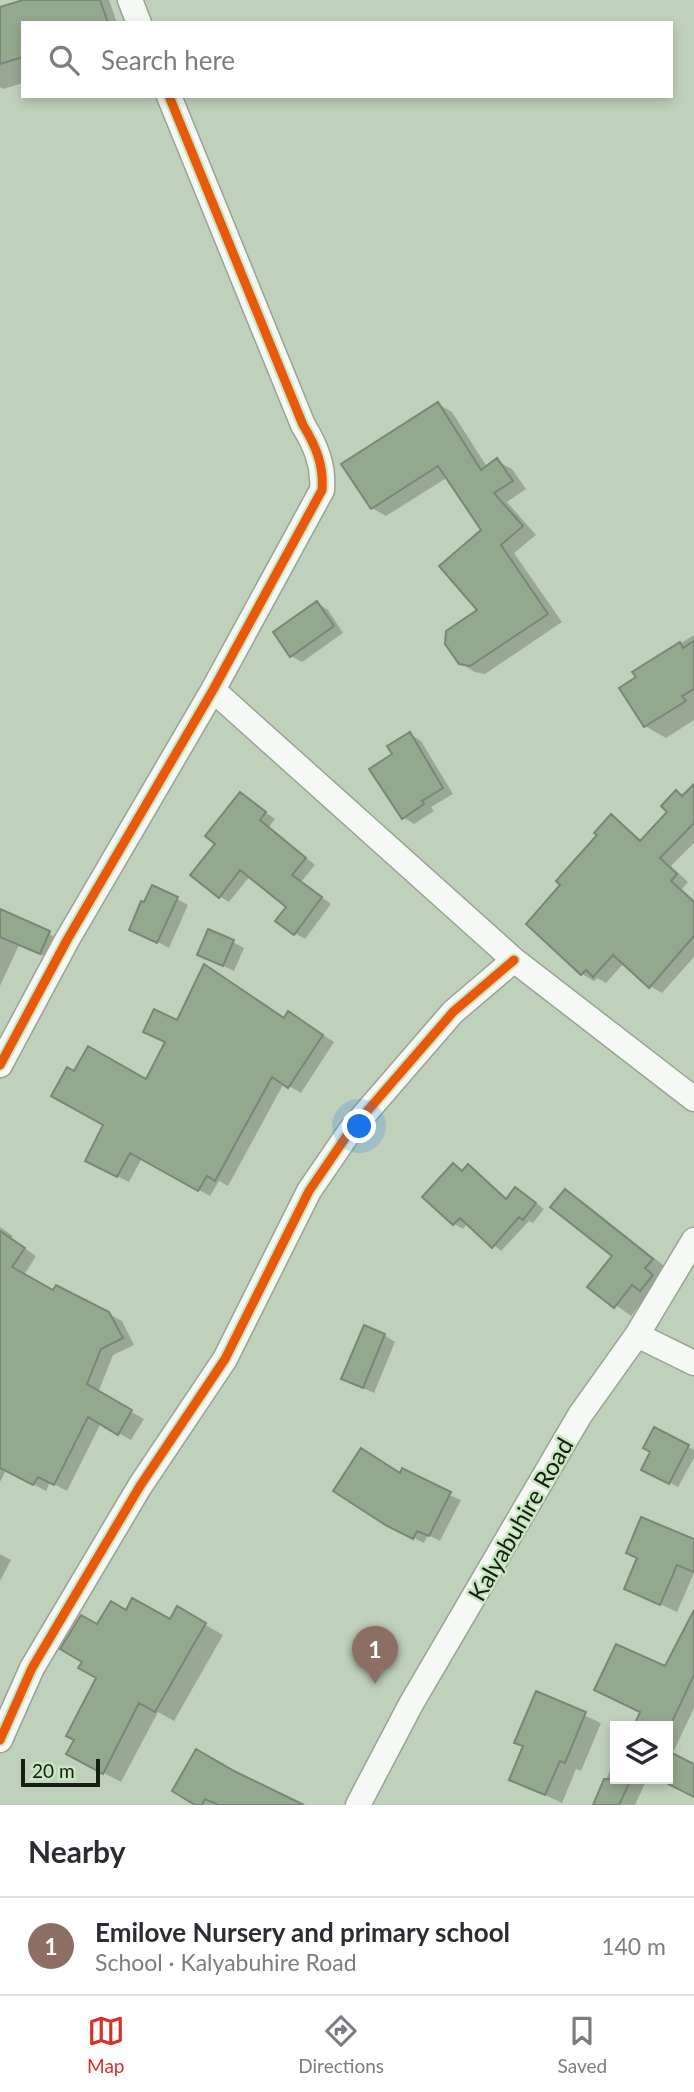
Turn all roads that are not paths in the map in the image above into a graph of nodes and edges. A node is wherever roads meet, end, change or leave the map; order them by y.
1 (130, 0) edge
2 (138, 21) edge
3 (170, 98) edge
4 (213, 690) junction
5 (514, 960) junction
6 (0, 1065) edge
7 (694, 1099) edge
8 (694, 1240) edge
9 (636, 1335) junction
10 (694, 1363) edge
11 (0, 1740) edge
12 (358, 1805) edge

1 - 2 street
3 - 4 street
4 - 5 street
4 - 6 street
5 - 7 street
5 - 11 street
8 - 9 street, Kalyabuhire Road
9 - 10 street
9 - 12 street, Kalyabuhire Road

